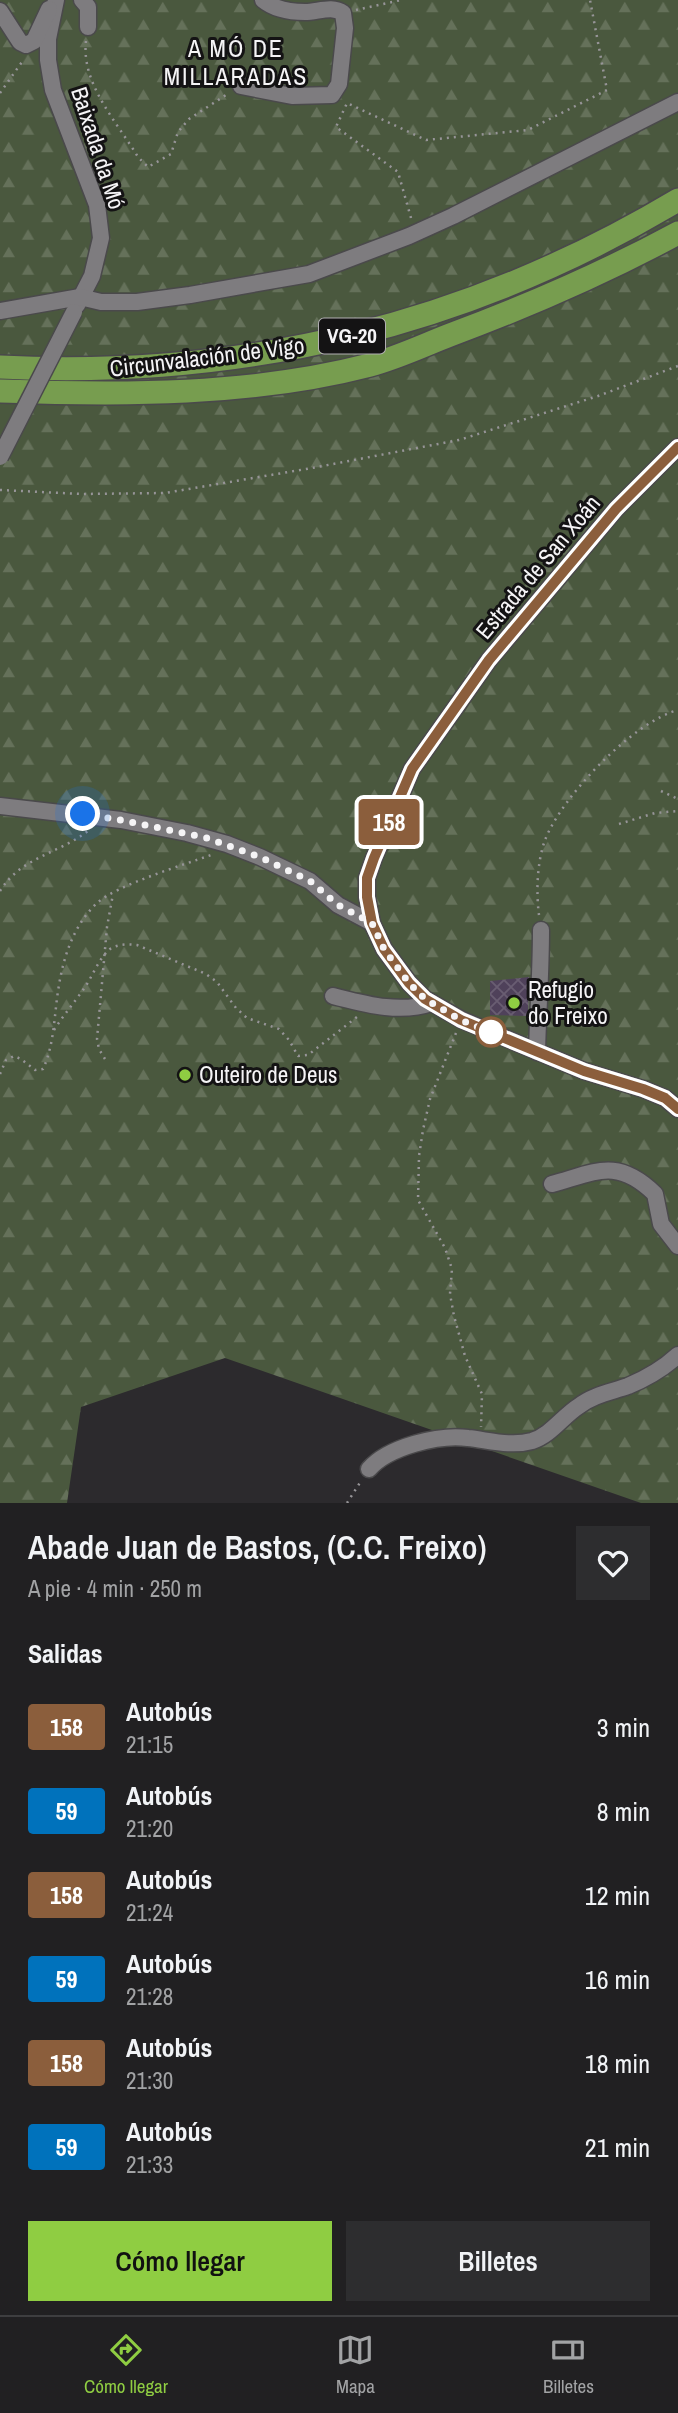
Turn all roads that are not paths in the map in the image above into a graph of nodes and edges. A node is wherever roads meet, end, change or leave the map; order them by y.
1 (55, 0) edge
2 (82, 0) edge
3 (262, 0) edge
4 (0, 10) edge
5 (88, 27) road end
6 (241, 86) road end
7 (678, 102) edge
8 (678, 200) edge
9 (678, 233) edge
10 (77, 304) junction
11 (0, 311) edge
12 (0, 367) edge
13 (0, 391) edge
14 (678, 447) edge
15 (0, 457) edge
16 (0, 806) edge
17 (372, 923) junction
18 (541, 930) road end
19 (333, 996) dead end
20 (432, 1003) junction
21 (537, 1052) junction
22 (678, 1109) edge
23 (552, 1184) dead end
24 (678, 1246) edge
25 (678, 1355) edge
26 (369, 1469) road end

1 - 4 street
1 - 10 street, Baixada da Mó
2 - 5 street
3 - 6 street
7 - 10 street
8 - 12 highway, Circunvalación de Vigo / VG-20
9 - 13 highway, Circunvalación de Vigo / VG-20
10 - 11 street
10 - 15 street, Baixada da Mó, bridge
14 - 17 street, Estrada de San Xoán
16 - 17 street
17 - 20 street, Estrada de San Xoán
18 - 21 street
19 - 20 street
20 - 21 street, Estrada de San Xoán
21 - 22 street, Estrada de San Xoán
23 - 24 street
25 - 26 street

